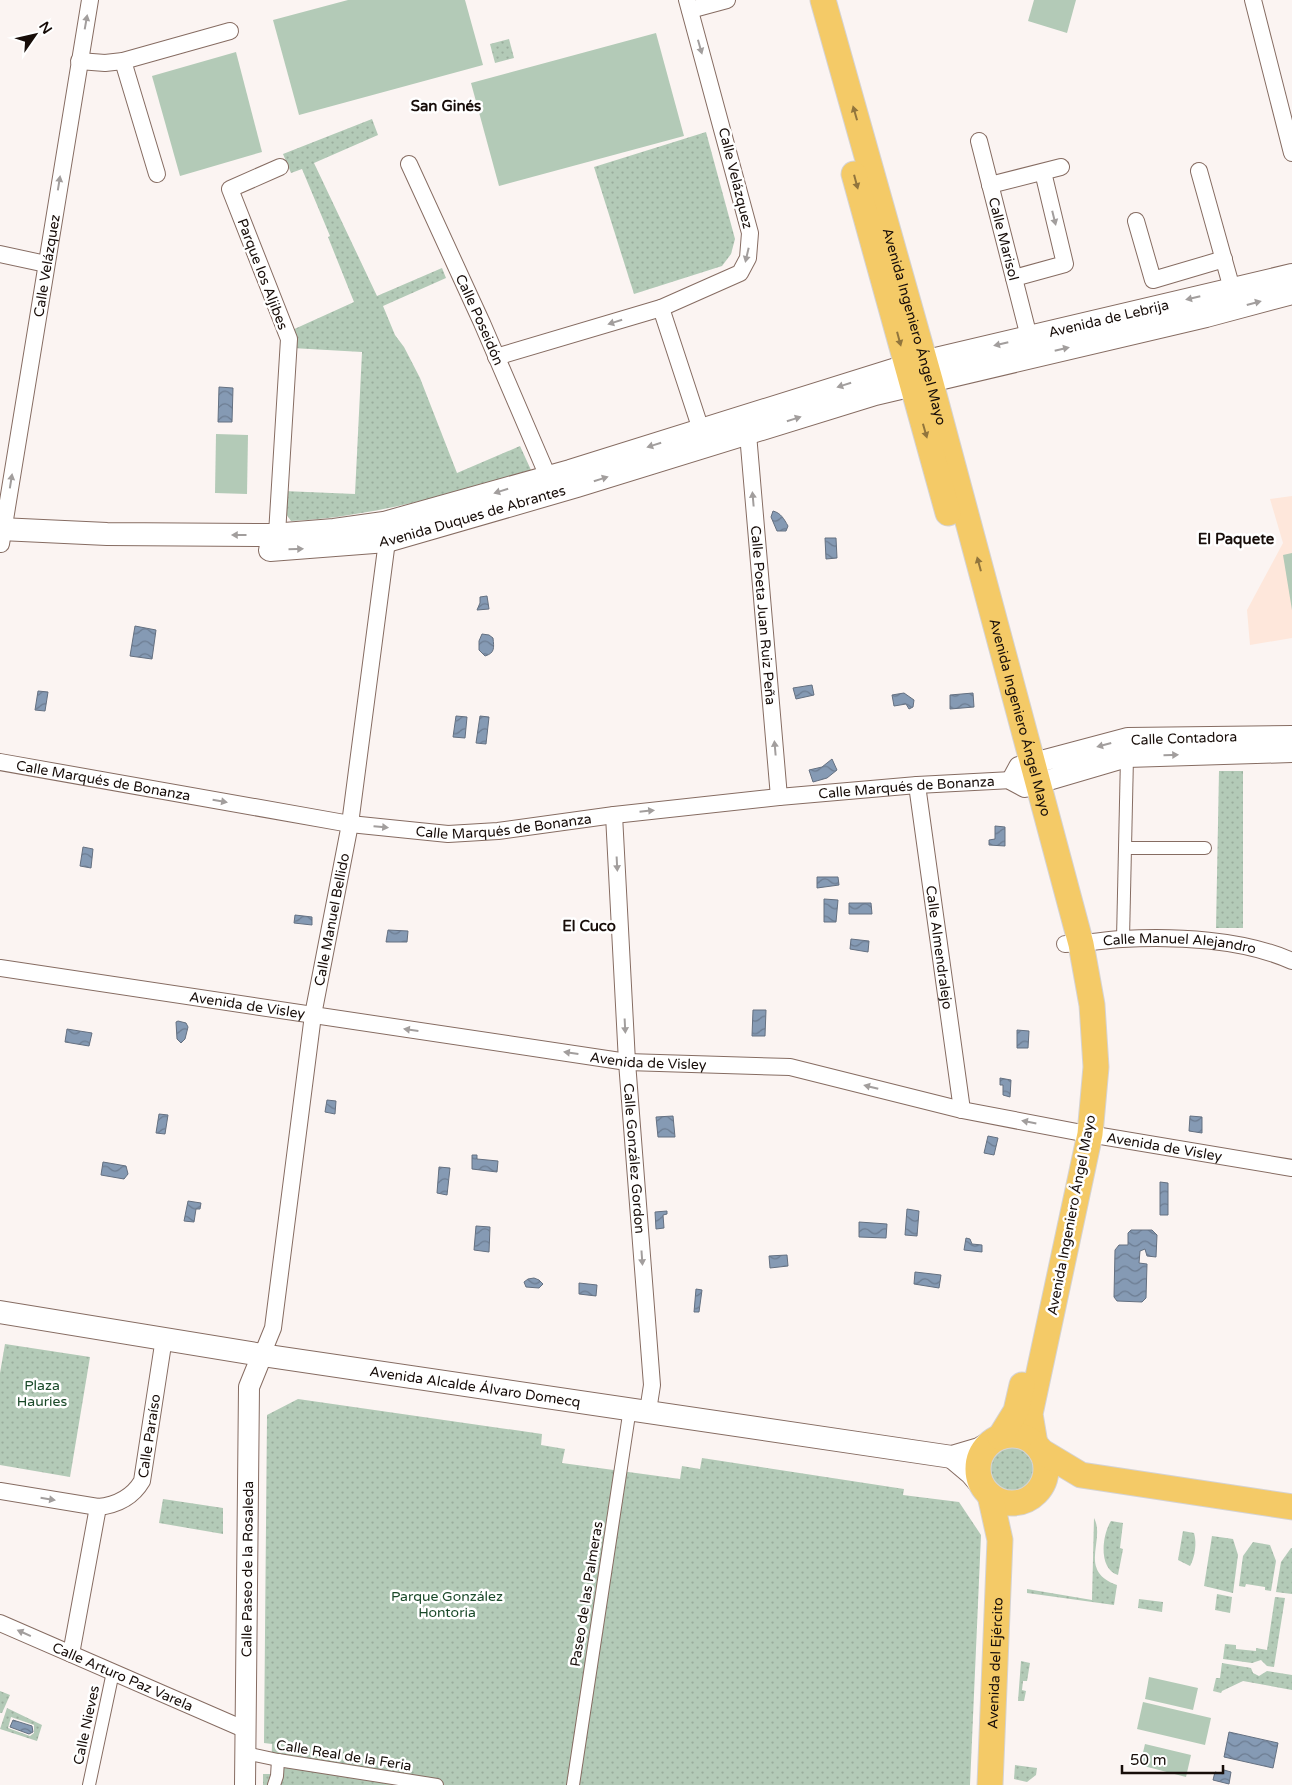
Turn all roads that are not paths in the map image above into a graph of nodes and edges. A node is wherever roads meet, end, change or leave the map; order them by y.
1 (90, 0) edge
2 (727, 0) edge
3 (806, 0) edge
4 (823, 0) edge
5 (1253, 0) edge
6 (689, 5) edge
7 (230, 32) dead end
8 (79, 61) junction
9 (123, 61) junction
10 (979, 141) dead end
11 (1292, 153) edge
12 (409, 164) dead end
13 (280, 167) dead end
14 (1061, 167) dead end
15 (1200, 171) dead end
16 (1043, 172) junction
17 (156, 174) dead end
18 (990, 185) junction
19 (1136, 221) dead end
20 (0, 254) edge
21 (1224, 259) junction
22 (46, 264) junction
23 (1292, 275) edge
24 (1014, 278) junction
25 (1232, 289) junction
26 (1292, 293) edge
27 (662, 308) junction
28 (1029, 337) junction
29 (496, 357) junction
30 (918, 373) junction
31 (748, 434) junction
32 (703, 438) junction
33 (551, 485) junction
34 (276, 534) junction
35 (1, 537) edge
36 (386, 541) junction
37 (212, 542) junction
38 (1292, 736) edge
39 (1292, 752) edge
40 (1127, 756) junction
41 (0, 762) edge
42 (1026, 776) junction
43 (917, 785) junction
44 (779, 797) junction
45 (614, 815) junction
46 (350, 824) junction
47 (1126, 848) junction
48 (1205, 848) dead end
49 (1123, 939) junction
50 (1073, 944) junction
51 (1292, 961) edge
52 (0, 968) edge
53 (313, 1015) junction
54 (627, 1062) junction
55 (962, 1110) junction
56 (1083, 1133) junction
57 (1292, 1168) edge
58 (0, 1312) edge
59 (164, 1338) junction
60 (262, 1354) junction
61 (638, 1410) junction
62 (996, 1439) junction
63 (1038, 1447) junction
64 (952, 1457) junction
65 (1081, 1475) junction
66 (0, 1491) edge
67 (987, 1491) junction
68 (1030, 1498) junction
69 (98, 1507) junction
70 (1292, 1507) edge
71 (1000, 1540) junction
72 (0, 1622) edge
73 (72, 1654) junction
74 (113, 1672) junction
75 (246, 1730) junction
76 (245, 1752) junction
77 (278, 1760) junction
78 (89, 1785) edge
79 (245, 1785) edge
80 (274, 1785) edge
81 (432, 1785) edge
82 (573, 1785) edge
83 (990, 1785) edge

8 -> 1 street, Calle Velázquez
2 - 6 street
3 -> 30 main road, Avenida Ingeniero Ángel Mayo
30 -> 4 main road, Avenida Ingeniero Ángel Mayo
5 - 11 street
6 -> 27 street, Calle Velázquez
7 - 9 street
8 - 9 street
22 -> 8 street, Calle Velázquez
9 - 17 street
10 - 18 street, Calle Marisol
12 - 29 street, Calle Poseidón
13 - 34 street, Parque los Aljibes
14 - 16 street
15 - 21 street
16 - 18 street
16 -> 24 street
18 - 24 street, Calle Marisol
19 - 21 street
20 - 22 street
21 - 25 street
35 -> 22 street, Calle Velázquez
23 - 25 main road, Avenida de Lebrija
24 - 28 street, Calle Marisol
25 -> 28 main road, Avenida de Lebrija
30 -> 26 main road, Avenida de Lebrija
27 -> 29 street, Calle Velázquez
27 - 32 street
28 -> 30 main road, Avenida de Lebrija
29 - 33 street, Calle Poseidón
31 -> 30 main road, Avenida Duques de Abrantes
30 -> 32 main road, Avenida Duques de Abrantes
30 - 42 main road, Avenida Ingeniero Ángel Mayo
31 - 32 main road, Avenida Duques de Abrantes
44 -> 31 street, Calle Poeta Juan Ruiz Peña
32 - 33 main road, Avenida Duques de Abrantes
33 -> 34 main road, Avenida Duques de Abrantes
33 - 36 main road, Avenida Duques de Abrantes
34 -> 37 main road, Avenida Duques de Abrantes
35 - 37 main road, Avenida Duques de Abrantes
37 -> 36 main road, Avenida Duques de Abrantes
36 - 46 street, Calle Manuel Bellido
38 -> 42 street, Calle Contadora
40 -> 39 street, Calle Contadora
40 - 42 street, Calle Contadora
40 - 47 street
41 -> 46 street, Calle Marqués de Bonanza
42 - 43 street, Calle Marqués de Bonanza
42 - 50 main road, Avenida Ingeniero Ángel Mayo
43 - 44 street, Calle Marqués de Bonanza
43 - 55 street, Calle Almendralejo
45 -> 44 street, Calle Marqués de Bonanza
46 -> 45 street, Calle Marqués de Bonanza
45 -> 54 street, Calle González Gordon
46 - 53 street, Calle Manuel Bellido
47 - 48 street
47 - 49 street
49 - 50 street, Calle Manuel Alejandro
49 - 51 street, Calle Manuel Alejandro
50 - 56 main road, Avenida Ingeniero Ángel Mayo
52 - 53 street, Avenida de Visley
54 -> 53 street, Avenida de Visley
53 - 60 street, Calle Manuel Bellido
55 -> 54 street, Avenida de Visley
54 -> 61 street, Calle González Gordon
56 -> 55 street, Avenida de Visley
56 - 57 street, Avenida de Visley
56 - 62 main road, Avenida Ingeniero Ángel Mayo
56 - 63 main road, Avenida Ingeniero Ángel Mayo
58 - 59 main road, Avenida Alcalde Álvaro Domecq
59 - 60 main road, Avenida Alcalde Álvaro Domecq
59 - 69 street, Calle Paraíso
60 - 61 main road, Avenida Alcalde Álvaro Domecq
60 - 75 street, Calle Paseo de la Rosaleda
61 - 64 main road, Avenida Alcalde Álvaro Domecq
61 - 82 street, Paseo de las Palmeras
62 - 63 main road
62 - 64 main road, Avenida Alcalde Álvaro Domecq
62 - 67 main road
63 - 65 main road
63 - 68 main road
64 - 67 main road
65 - 68 main road
65 - 70 main road
66 -> 69 street, Calle Paraíso
67 - 68 main road
67 - 71 main road, Avenida del Ejército
68 - 71 main road
69 - 73 street
71 - 83 main road, Avenida del Ejército
73 -> 72 street, Calle Arturo Paz Varela
73 - 74 street, Calle Arturo Paz Varela
74 - 75 street, Calle Arturo Paz Varela
74 - 78 street, Calle Nieves
75 - 76 street, Calle Paseo de la Rosaleda
76 - 77 street, Calle Real de la Feria
76 - 79 street, Calle Paseo de la Rosaleda
77 - 80 street
77 - 81 street, Calle Real de la Feria

